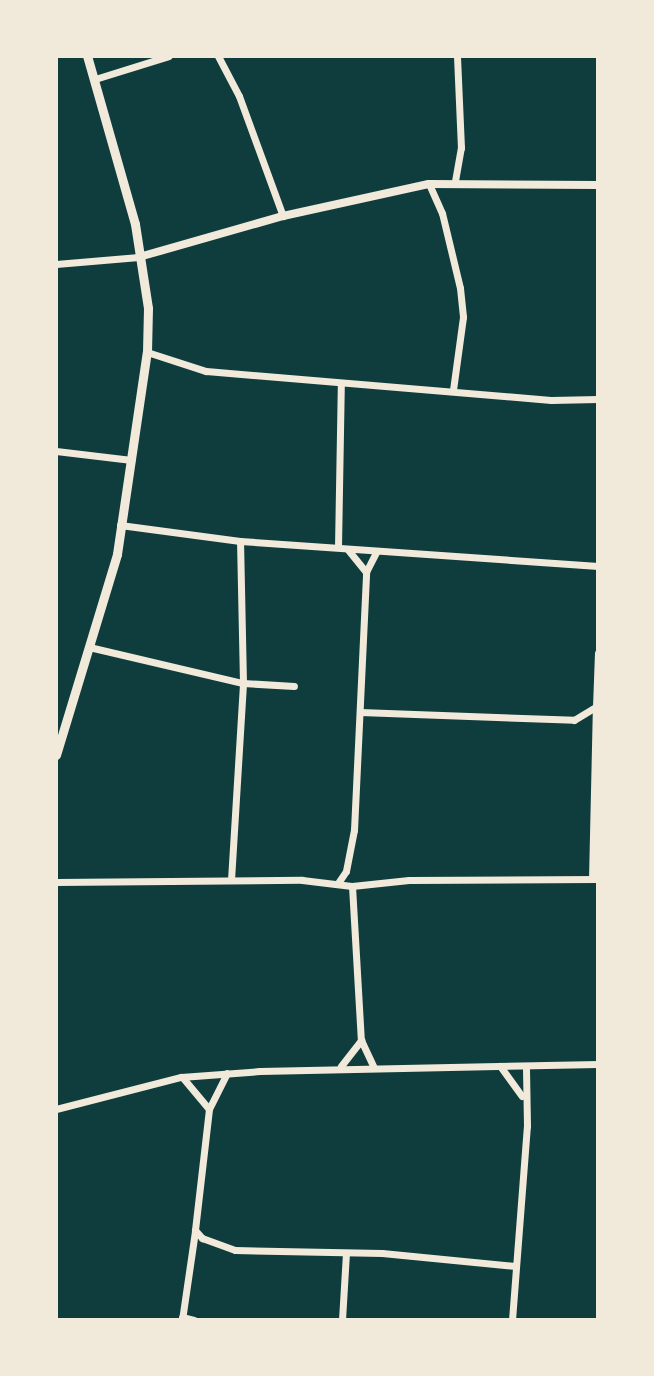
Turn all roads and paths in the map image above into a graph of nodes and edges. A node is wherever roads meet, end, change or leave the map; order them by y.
1 (87, 56) edge
2 (169, 56) edge
3 (218, 56) edge
4 (457, 56) edge
5 (95, 79) junction
6 (455, 181) junction
7 (429, 184) junction
8 (598, 185) edge
9 (283, 216) junction
10 (139, 257) junction
11 (56, 264) edge
12 (147, 352) junction
13 (341, 383) junction
14 (453, 390) junction
15 (598, 399) edge
16 (56, 451) edge
17 (131, 460) junction
18 (120, 525) junction
19 (240, 541) junction
20 (338, 547) junction
21 (348, 550) junction
22 (376, 552) junction
23 (598, 566) edge
24 (366, 572) junction
25 (89, 647) junction
26 (598, 653) edge
27 (243, 683) junction
28 (294, 686) dead end
29 (596, 707) junction
30 (360, 712) junction
31 (56, 755) edge
32 (595, 879) edge
33 (231, 880) junction
34 (56, 882) edge
35 (338, 883) junction
36 (352, 886) junction
37 (361, 1040) junction
38 (598, 1064) edge
39 (373, 1066) junction
40 (500, 1066) junction
41 (526, 1066) junction
42 (340, 1067) junction
43 (227, 1073) junction
44 (181, 1077) junction
45 (523, 1098) junction
46 (56, 1109) edge
47 (209, 1109) junction
48 (195, 1230) junction
49 (346, 1253) junction
50 (515, 1266) junction
51 (182, 1318) edge
52 (194, 1320) edge
53 (342, 1320) edge
54 (512, 1320) edge

1 - 5 main road
2 - 5 street
3 - 9 street
4 - 6 street
5 - 10 main road
6 - 7 street
6 - 8 street
7 - 9 street
7 - 14 street
9 - 10 street
10 - 11 street
10 - 12 main road
12 - 13 street
12 - 17 main road
13 - 14 street
13 - 20 street
14 - 15 street
16 - 17 street
17 - 18 main road
18 - 19 street
18 - 25 main road
19 - 20 street
19 - 27 street
20 - 21 street
21 - 22 street
21 - 24 street
22 - 23 street
22 - 24 street
24 - 30 street
25 - 27 street
25 - 31 main road
26 - 29 street
27 - 28 street
27 - 33 street
29 - 30 street
29 - 32 street
30 - 35 street
32 - 36 street
33 - 34 street
33 - 35 street
35 - 36 street
36 - 37 street
37 - 39 street
37 - 42 street
38 - 41 street
39 - 40 street
39 - 42 street
40 - 41 street
40 - 45 street
41 - 45 street
42 - 43 street
43 - 44 street
43 - 47 street
44 - 46 street
44 - 47 street
45 - 50 street
47 - 48 street
48 - 49 street
48 - 51 street
49 - 50 street
49 - 53 street
50 - 54 street
51 - 52 street

